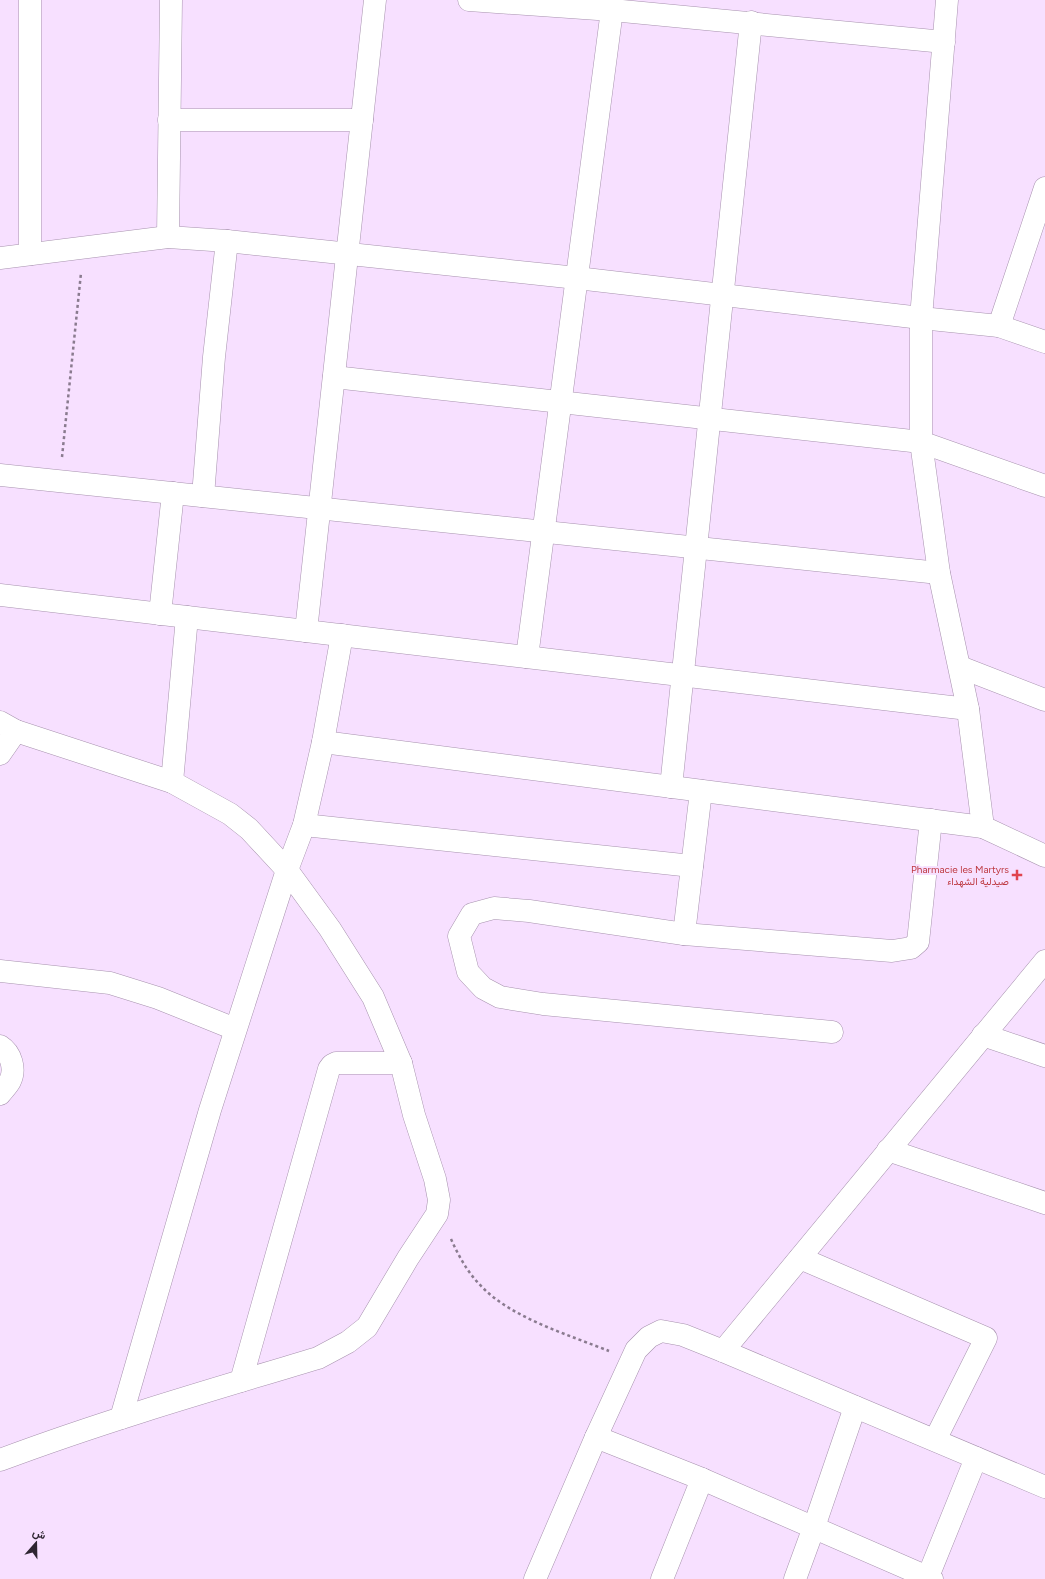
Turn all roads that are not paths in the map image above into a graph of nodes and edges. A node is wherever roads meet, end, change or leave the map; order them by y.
1 (30, 0) edge
2 (171, 0) edge
3 (375, 0) edge
4 (469, 0) edge
5 (947, 0) edge
6 (578, 4) edge
7 (705, 9) edge
8 (612, 10) junction
9 (751, 22) junction
10 (944, 42) junction
11 (169, 120) junction
12 (362, 120) junction
13 (1045, 188) edge
14 (168, 237) junction
15 (226, 241) junction
16 (347, 253) junction
17 (30, 254) junction
18 (0, 258) edge
19 (576, 278) junction
20 (722, 295) junction
21 (921, 318) junction
22 (998, 326) junction
23 (1045, 342) edge
24 (334, 377) junction
25 (560, 402) junction
26 (709, 419) junction
27 (920, 442) junction
28 (0, 475) edge
29 (1045, 486) edge
30 (173, 493) junction
31 (203, 496) junction
32 (319, 508) junction
33 (543, 532) junction
34 (696, 548) junction
35 (939, 573) junction
36 (0, 595) edge
37 (160, 614) junction
38 (187, 617) junction
39 (306, 631) junction
40 (342, 635) junction
41 (527, 657) junction
42 (960, 667) junction
43 (683, 675) junction
44 (1045, 700) edge
45 (968, 709) junction
46 (8, 727) edge
47 (323, 742) junction
48 (0, 754) edge
49 (172, 782) junction
50 (671, 787) junction
51 (701, 791) junction
52 (931, 820) junction
53 (304, 825) junction
54 (983, 827) junction
55 (1045, 856) edge
56 (692, 866) junction
57 (286, 870) junction
58 (684, 934) junction
59 (1045, 961) edge
60 (0, 971) edge
61 (236, 1029) junction
62 (832, 1032) dead end
63 (983, 1035) junction
64 (0, 1046) edge
65 (1045, 1056) edge
66 (401, 1063) junction
67 (0, 1094) edge
68 (888, 1150) junction
69 (1045, 1203) edge
70 (800, 1258) junction
71 (723, 1351) junction
72 (241, 1381) junction
73 (855, 1407) junction
74 (121, 1418) junction
75 (596, 1437) junction
76 (935, 1440) junction
77 (976, 1458) junction
78 (0, 1460) edge
79 (702, 1479) junction
80 (1045, 1487) edge
81 (814, 1527) junction
82 (929, 1578) edge
83 (536, 1579) edge
84 (662, 1579) edge
85 (795, 1579) edge

1 - 17 street
2 - 11 street
3 - 12 street
4 - 6 street
5 - 10 street
6 - 8 street
7 - 8 street
7 - 9 street
8 - 19 street
9 - 10 street
9 - 20 street
10 - 21 street
11 - 12 street
11 - 14 street
12 - 16 street
13 - 22 street
14 - 15 street
14 - 17 street
15 - 16 street
15 - 31 street
16 - 19 street
16 - 24 street
17 - 18 street
19 - 20 street
19 - 25 street
20 - 21 street
20 - 26 street
21 - 22 street
21 - 27 street
22 - 23 street
24 - 25 street
24 - 32 street
25 - 26 street
25 - 33 street
26 - 27 street
26 - 34 street
27 - 29 street
27 - 35 street
28 - 30 street
30 - 31 street
30 - 37 street
31 - 32 street
32 - 33 street
32 - 39 street
33 - 34 street
33 - 41 street
34 - 35 street
34 - 43 street
35 - 42 street
36 - 37 street
37 - 38 street
38 - 39 street
38 - 49 street
39 - 40 street
40 - 41 street
40 - 47 street
41 - 43 street
42 - 44 street
42 - 45 street
43 - 45 street
43 - 50 street
45 - 54 street
46 - 48 street
46 - 49 street
47 - 50 street
47 - 53 street
49 - 57 street
50 - 51 street
51 - 52 street
51 - 56 street
52 - 54 street
52 - 58 street
53 - 56 street
53 - 57 street
54 - 55 street
56 - 58 street
57 - 61 street
57 - 66 street
58 - 62 street
59 - 63 street
60 - 61 street
61 - 74 street
63 - 65 street
63 - 68 street
64 - 67 street
66 - 72 street
66 - 72 street
68 - 69 street
68 - 70 street
70 - 71 street
70 - 76 street
71 - 73 street
71 - 75 street
72 - 74 street
73 - 76 street
73 - 81 street
74 - 78 street
75 - 79 street
75 - 83 street
76 - 77 street
77 - 80 street
77 - 82 street
79 - 81 street
79 - 84 street
81 - 82 street
81 - 85 street

